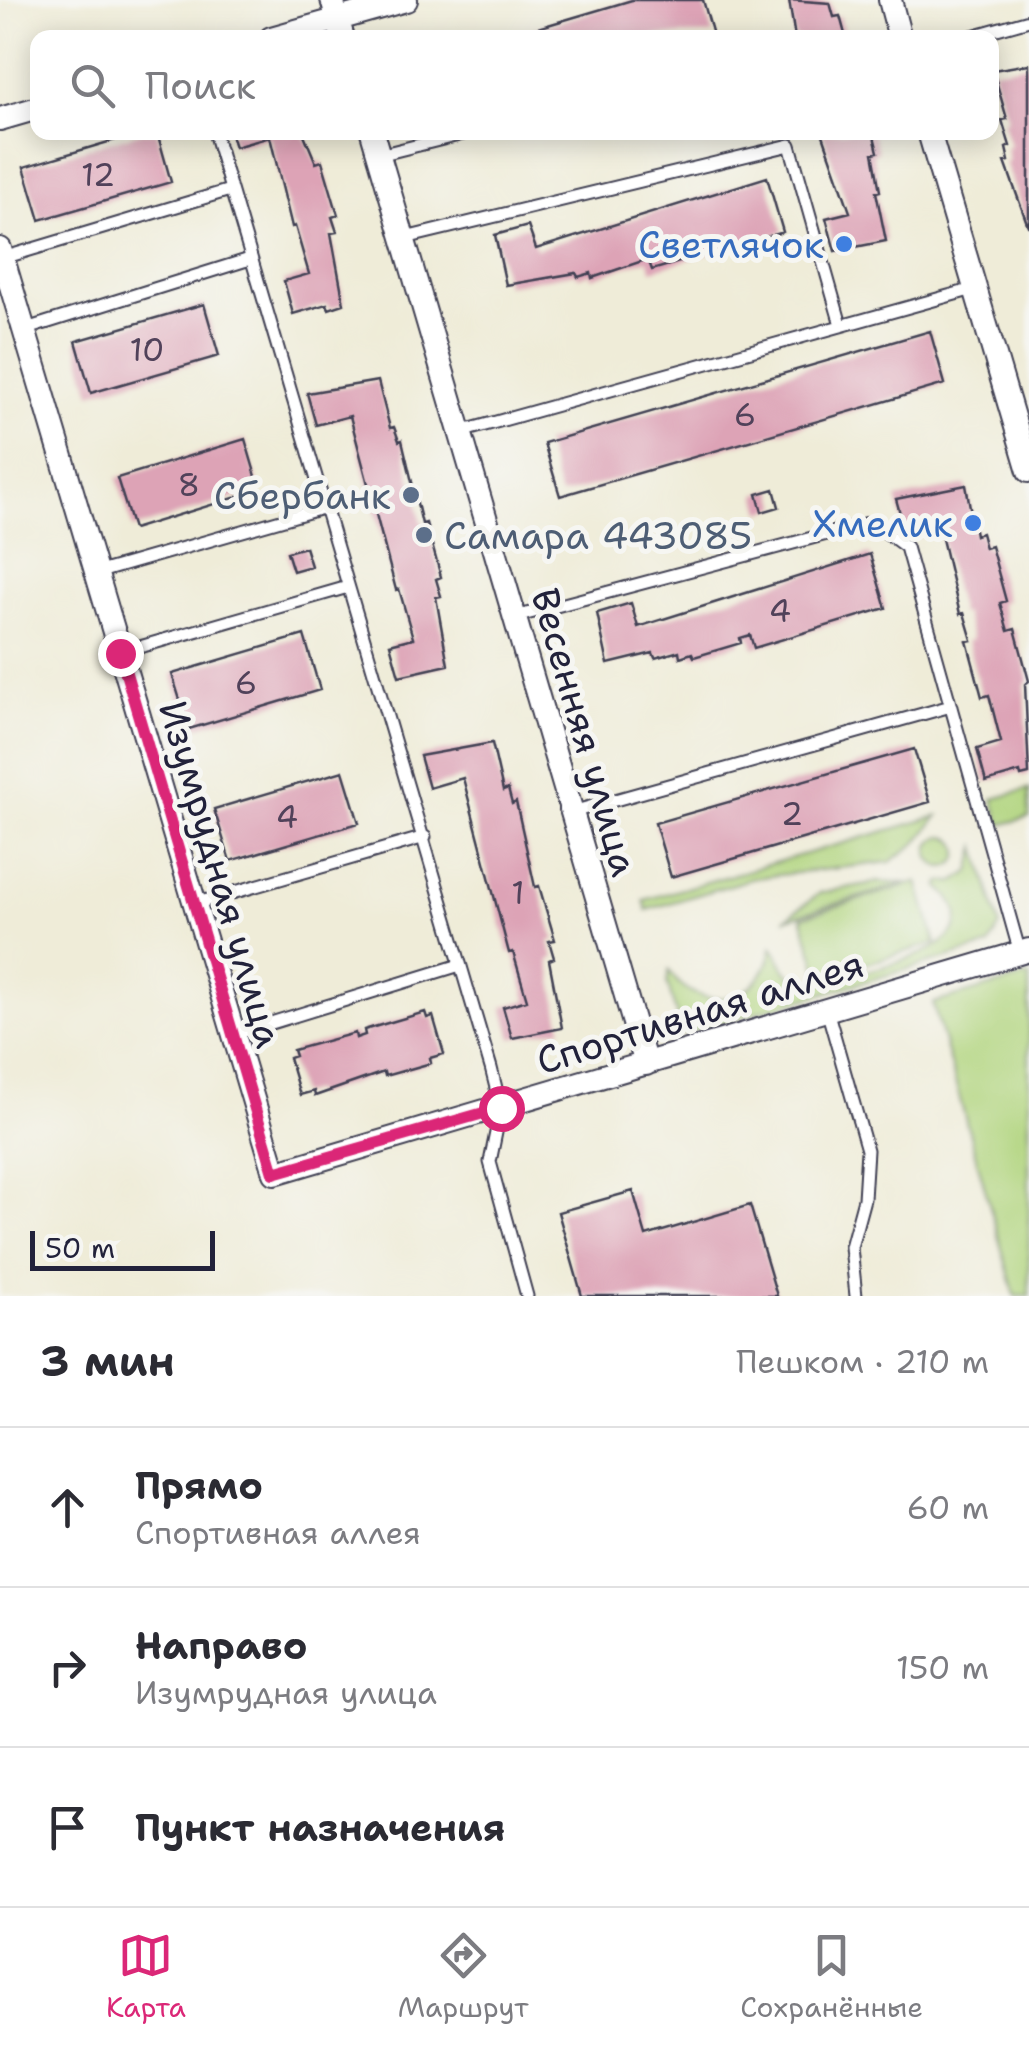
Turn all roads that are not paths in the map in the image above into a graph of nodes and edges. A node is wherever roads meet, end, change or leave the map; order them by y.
1 (406, 0) edge
2 (890, 0) edge
3 (337, 19) edge
4 (1029, 20) edge
5 (299, 30) edge
6 (898, 30) edge
7 (993, 30) edge
8 (30, 110) edge
9 (0, 119) edge
10 (216, 140) edge
11 (408, 140) edge
12 (784, 140) edge
13 (788, 140) edge
14 (931, 140) edge
15 (376, 144) edge
16 (230, 190) junction
17 (405, 238) junction
18 (1, 254) edge
19 (250, 259) junction
20 (977, 288) junction
21 (841, 325) junction
22 (23, 330) junction
23 (460, 432) junction
24 (1029, 471) edge
25 (326, 507) junction
26 (96, 573) junction
27 (348, 586) junction
28 (516, 616) junction
29 (120, 653) junction
30 (950, 706) junction
31 (572, 812) junction
32 (425, 837) junction
33 (193, 904) junction
34 (1024, 952) edge
35 (460, 965) junction
36 (827, 1010) junction
37 (232, 1034) junction
38 (646, 1064) junction
39 (501, 1108) junction
40 (274, 1173) joint
41 (527, 1296) edge
42 (856, 1296) edge

1 - 3 street
2 - 6 street
3 - 5 street
4 - 7 lane
8 - 9 street
10 - 16 lane
11 - 15 lane
12 - 17 lane
13 - 21 lane
14 - 20 street
15 - 17 street, Весенняя улица
16 - 18 lane
16 - 19 lane
17 - 23 street, Весенняя улица
18 - 22 street, Изумрудная улица
19 - 22 lane
19 - 25 lane
20 - 21 lane
20 - 24 street
21 - 23 lane
22 - 26 street, Изумрудная улица
23 - 28 street, Весенняя улица
25 - 26 lane
25 - 27 lane
26 - 29 street, Изумрудная улица
27 - 29 lane
27 - 32 lane
28 - 30 lane
28 - 31 street, Весенняя улица
29 - 33 street, Изумрудная улица
30 - 31 lane
30 - 34 lane
31 - 38 street, Весенняя улица
32 - 33 lane
32 - 35 lane
33 - 37 street, Изумрудная улица
34 - 36 street, Спортивная аллея
35 - 37 lane
35 - 39 lane
36 - 38 street, Спортивная аллея
36 - 42 lane
37 - 40 street, Изумрудная улица
38 - 39 street, Спортивная аллея
39 - 40 street, Спортивная аллея
39 - 41 lane

